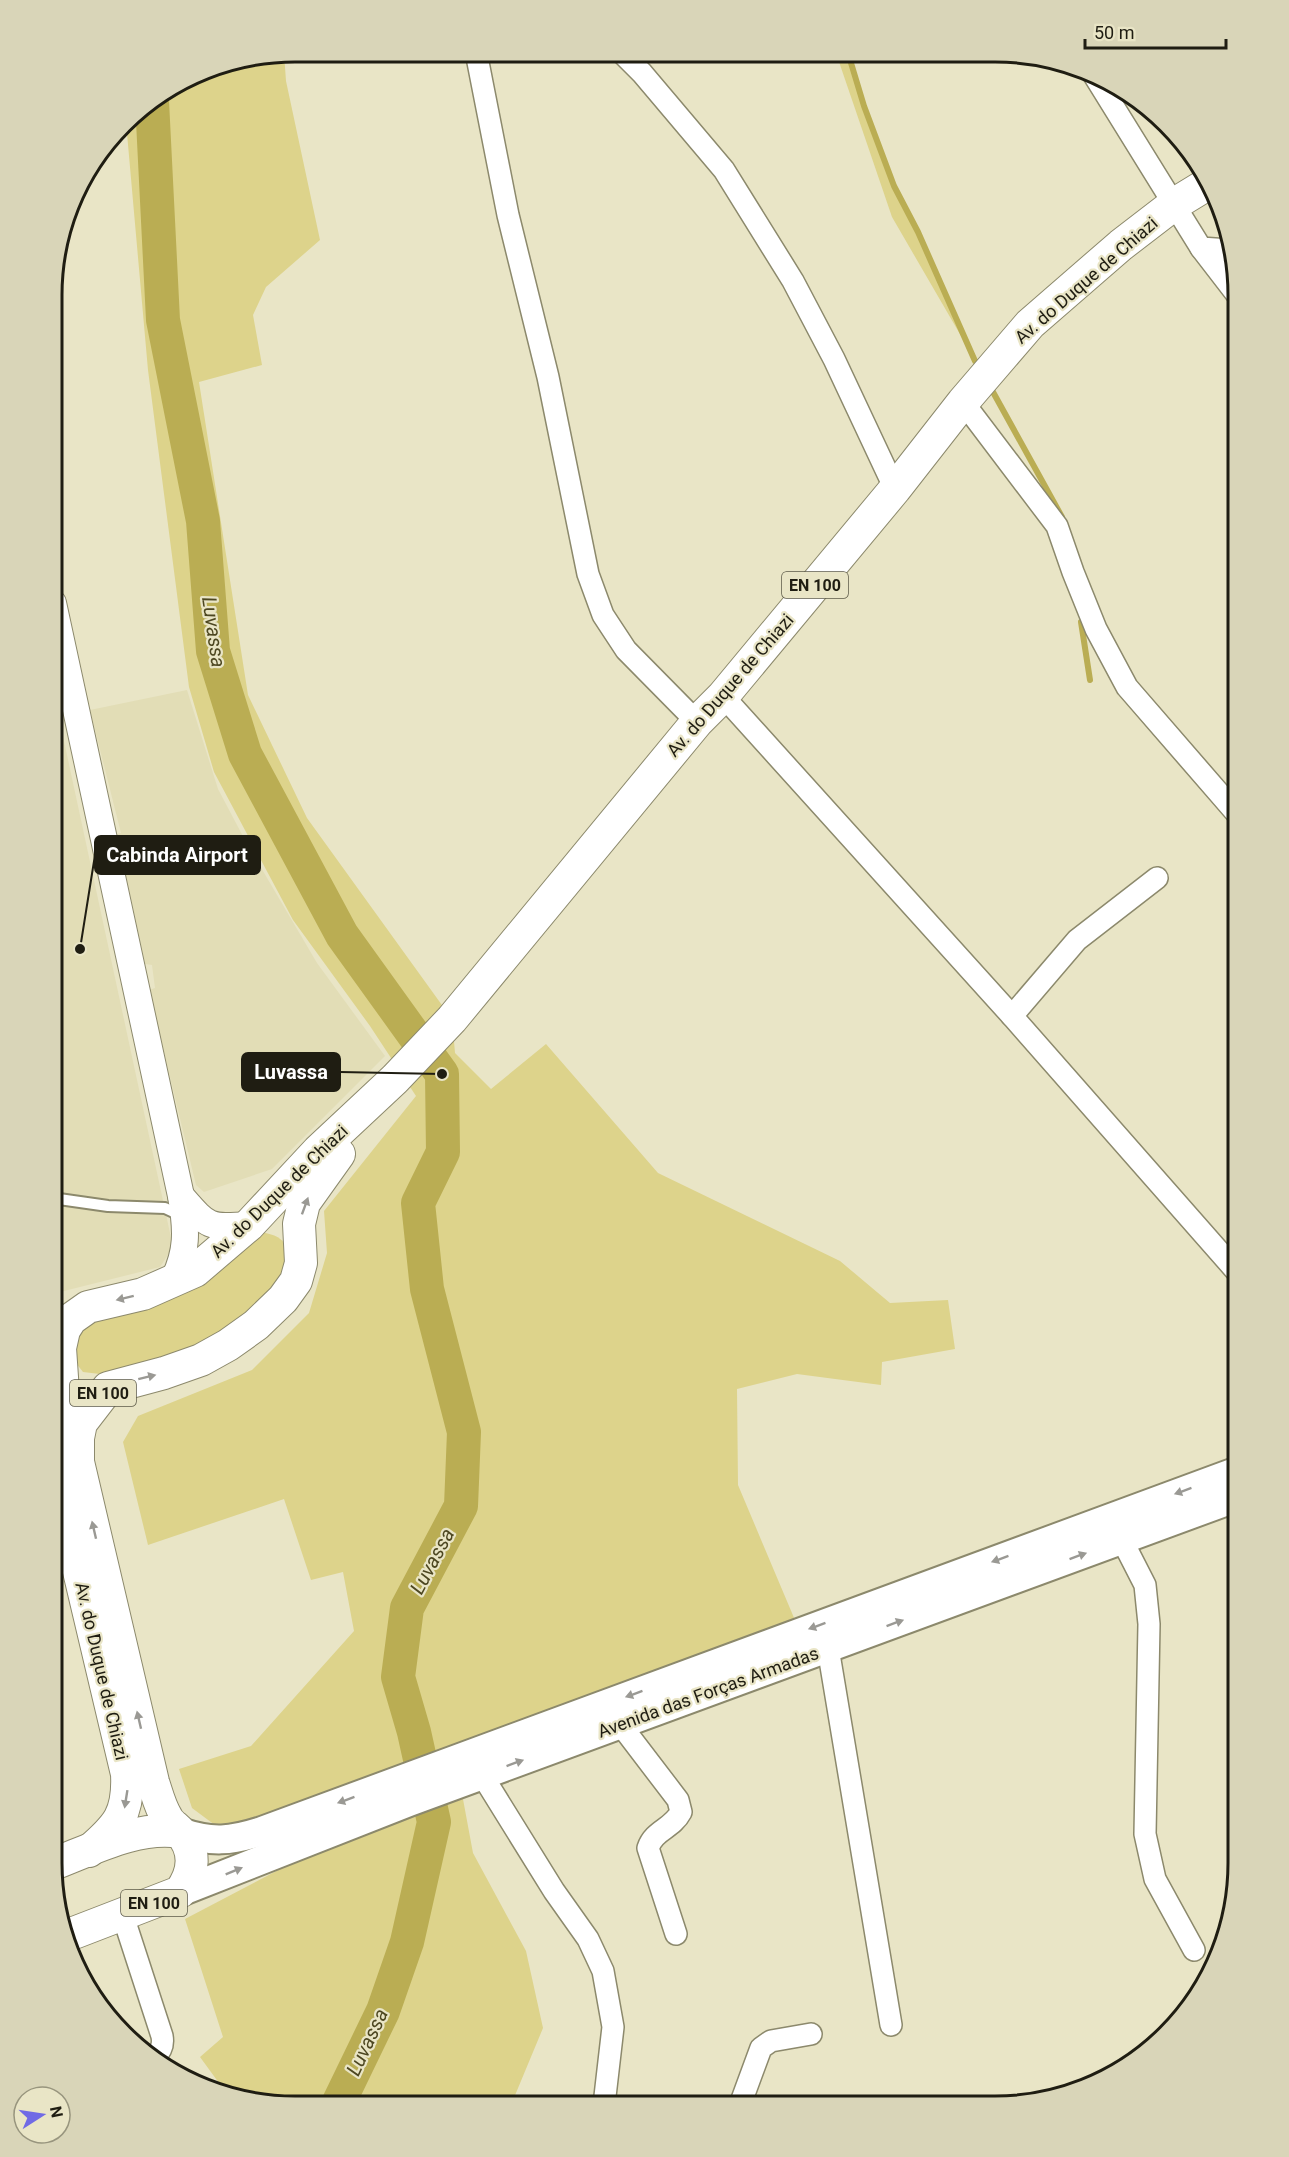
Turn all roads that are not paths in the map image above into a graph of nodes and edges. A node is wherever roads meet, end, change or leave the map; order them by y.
1 (478, 62) edge
2 (631, 62) edge
3 (645, 62) edge
4 (642, 73) junction
5 (1102, 89) edge
6 (1201, 188) edge
7 (1173, 205) junction
8 (1201, 248) junction
9 (1223, 250) edge
10 (1227, 282) edge
11 (963, 402) junction
12 (895, 489) junction
13 (62, 645) edge
14 (723, 696) junction
15 (697, 722) junction
16 (1228, 803) edge
17 (1157, 878) dead end
18 (1012, 1016) junction
19 (395, 1079) junction
20 (62, 1199) edge
21 (183, 1207) junction
22 (249, 1224) junction
23 (1228, 1262) edge
24 (301, 1263) junction
25 (172, 1282) junction
26 (88, 1307) junction
27 (62, 1312) edge
28 (62, 1339) edge
29 (62, 1364) edge
30 (108, 1388) junction
31 (1228, 1475) edge
32 (62, 1499) edge
33 (1228, 1501) edge
34 (1122, 1540) junction
35 (828, 1648) junction
36 (620, 1724) junction
37 (465, 1773) junction
38 (405, 1791) junction
39 (180, 1832) junction
40 (89, 1851) junction
41 (62, 1861) edge
42 (180, 1892) junction
43 (123, 1916) junction
44 (73, 1934) edge
45 (676, 1934) dead end
46 (1194, 1950) dead end
47 (891, 2025) dead end
48 (811, 2034) dead end
49 (159, 2052) edge
50 (605, 2096) edge
51 (743, 2096) edge

1 - 15 street
2 - 4 street
3 - 4 street
4 - 12 street
5 - 7 street
6 - 7 main road, Av. do Duque de Chiazi / EN 100
7 - 8 street
7 - 11 main road, Av. do Duque de Chiazi / EN 100
8 - 9 street
8 - 10 street
11 - 12 main road, Av. do Duque de Chiazi / EN 100
11 - 16 street
12 - 14 main road, Av. do Duque de Chiazi / EN 100
13 - 21 street
14 - 15 main road, Av. do Duque de Chiazi / EN 100
14 - 18 street
15 - 19 main road, Av. do Duque de Chiazi / EN 100
17 - 18 street
18 - 23 street
19 - 22 main road, Av. do Duque de Chiazi / EN 100
24 -> 19 main road, Av. do Duque de Chiazi / EN 100
20 - 21 lane
21 - 22 street
21 - 25 street
22 - 24 main road
22 - 25 main road, Av. do Duque de Chiazi / EN 100
30 -> 24 main road, Av. do Duque de Chiazi / EN 100
25 -> 26 main road, Av. do Duque de Chiazi / EN 100
26 - 27 lane
26 - 28 main road, Av. do Duque de Chiazi / EN 100
29 - 30 main road, EN 100
39 -> 30 main road, Av. do Duque de Chiazi / EN 100
31 -> 37 main road, Avenida das Forças Armadas
32 -> 40 main road, Av. do Duque de Chiazi / EN 100
33 - 34 main road, Avenida das Forças Armadas
35 -> 34 main road, Avenida das Forças Armadas
34 - 46 street
35 - 36 main road, Avenida das Forças Armadas
35 - 47 street
37 -> 36 main road, Avenida das Forças Armadas
36 - 45 street
37 - 38 main road, Avenida das Forças Armadas
37 - 50 street
38 -> 39 main road, Avenida das Forças Armadas
42 -> 38 main road, Avenida das Forças Armadas
39 - 40 main road, Avenida das Forças Armadas / EN 100
39 - 42 main road, EN 100
40 - 41 main road, Avenida das Forças Armadas / EN 100
42 - 43 main road, Avenida das Forças Armadas / EN 100
43 - 44 main road, Avenida das Forças Armadas / EN 100
43 - 49 street
48 - 51 street

